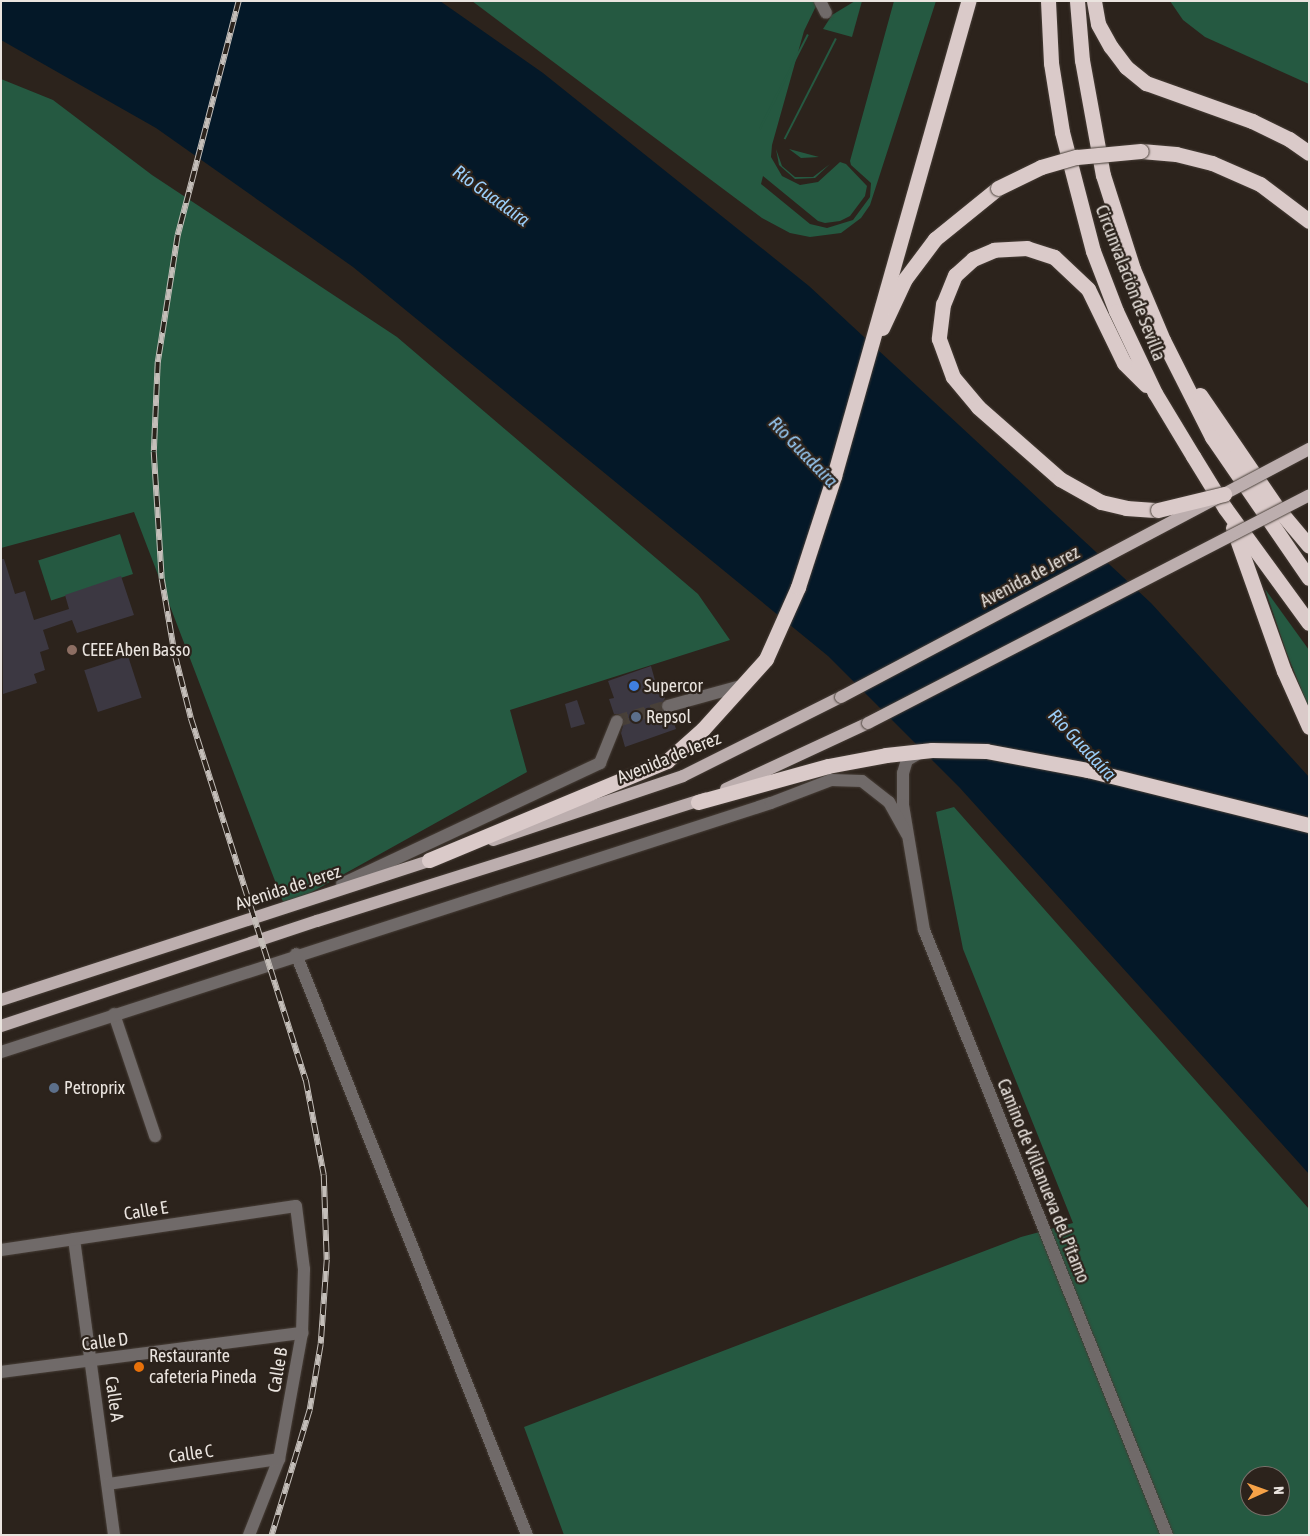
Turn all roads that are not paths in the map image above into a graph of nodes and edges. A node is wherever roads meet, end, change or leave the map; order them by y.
1 (968, 1) edge
2 (1048, 1) edge
3 (1077, 1) edge
4 (1094, 1) edge
5 (1309, 152) edge
6 (1309, 221) edge
7 (1163, 340) junction
8 (868, 357) junction
9 (1154, 393) junction
10 (1309, 449) edge
11 (1309, 495) edge
12 (1225, 501) junction
13 (1309, 546) edge
14 (1309, 578) edge
15 (1309, 623) edge
16 (744, 685) junction
17 (668, 706) tunnel mouth
18 (617, 721) dead end
19 (1309, 727) edge
20 (923, 751) junction
21 (886, 755) junction
22 (831, 780) junction
23 (698, 802) junction
24 (1309, 825) edge
25 (907, 834) junction
26 (429, 860) junction
27 (310, 899) junction
28 (296, 954) junction
29 (1, 1000) edge
30 (114, 1014) junction
31 (1, 1026) edge
32 (1, 1052) edge
33 (155, 1136) dead end
34 (296, 1206) joint
35 (74, 1239) junction
36 (1, 1250) edge
37 (302, 1333) junction
38 (90, 1362) junction
39 (1, 1372) edge
40 (280, 1459) junction
41 (108, 1484) junction
42 (114, 1535) edge
43 (249, 1535) edge
44 (527, 1535) edge
45 (1167, 1535) edge

1 - 8 highway
2 - 9 highway, Circunvalación de Sevilla
3 - 7 highway, Circunvalación de Sevilla
4 - 5 highway
6 - 8 highway, bridge
7 - 13 highway
7 - 14 highway, Circunvalación de Sevilla
8 - 16 highway
9 - 12 highway, Circunvalación de Sevilla
9 - 12 highway, bridge
10 - 12 main road, Avenida de Jerez, bridge
11 - 23 main road, bridge
12 - 15 highway, Circunvalación de Sevilla
12 - 19 highway
12 - 26 main road, Avenida de Jerez, bridge
16 - 17 street
16 - 26 highway
18 - 27 street
20 - 21 highway
20 - 24 highway
20 - 25 street
21 - 22 street
21 - 23 highway
22 - 25 street
22 - 28 street
23 - 31 main road
25 - 45 street, Camino de Villanueva del Pítamo
26 - 27 main road, Avenida de Jerez
27 - 29 main road, Avenida de Jerez
28 - 30 street
28 - 44 street
30 - 32 street
30 - 33 street
34 - 35 street, Calle E
34 - 37 street, Calle B
35 - 36 street, Calle E
35 - 38 street, Calle A
37 - 38 street, Calle D
37 - 40 street, Calle B
38 - 39 street, Calle D
38 - 41 street, Calle A
40 - 41 street, Calle C
40 - 43 street, Calle B
41 - 42 street, Calle A

